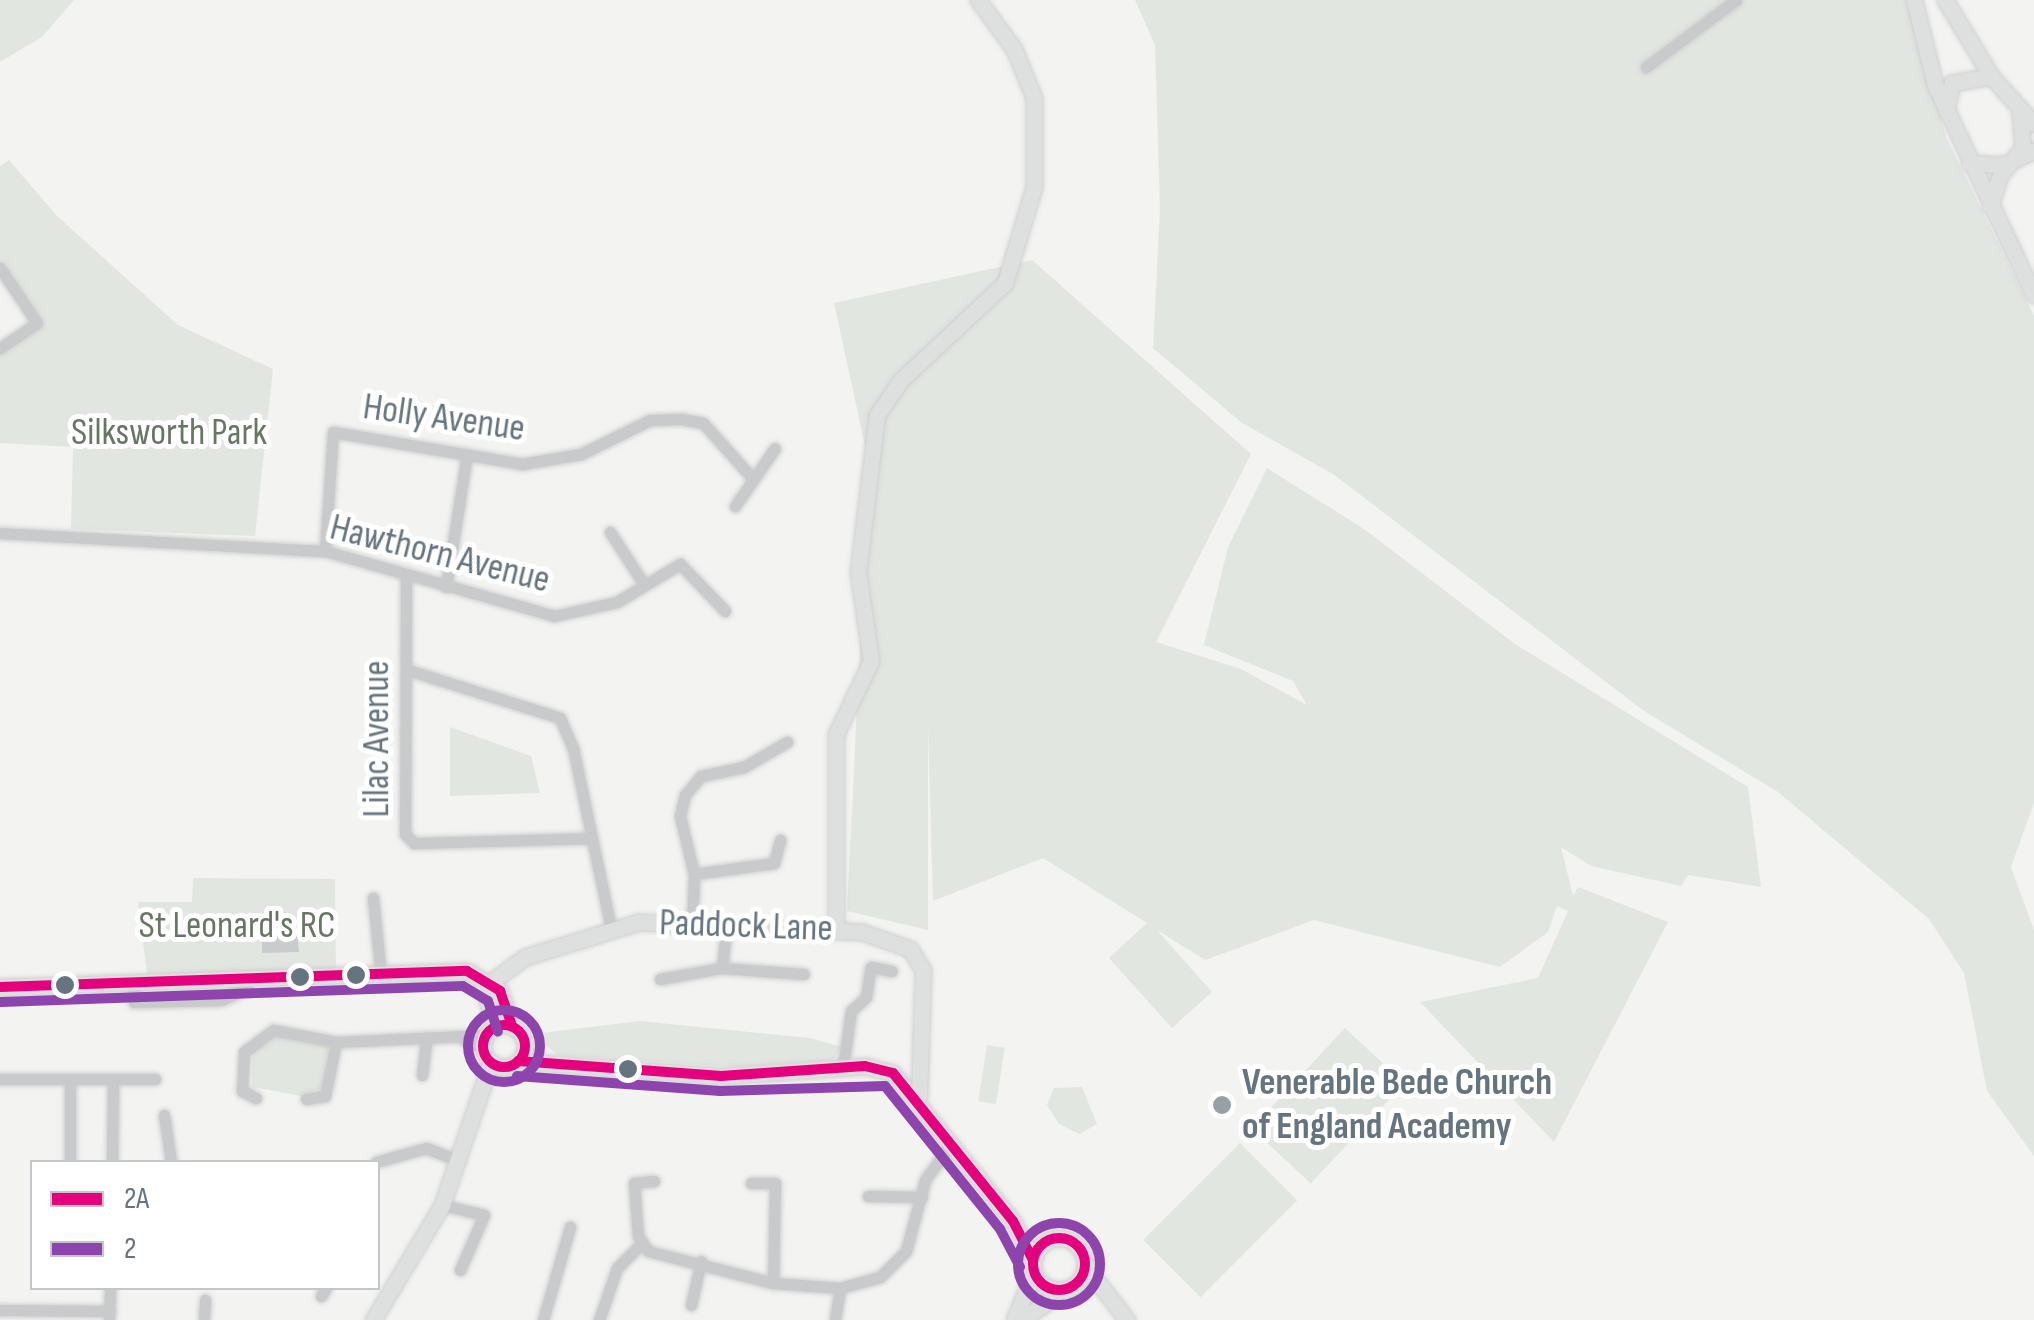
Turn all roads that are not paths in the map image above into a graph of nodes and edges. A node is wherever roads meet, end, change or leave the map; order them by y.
1 (978, 0) edge
2 (1736, 0) edge
3 (1914, 0) edge
4 (1945, 0) edge
5 (1646, 66) dead end
6 (1991, 76) junction
7 (2018, 109) junction
8 (1946, 110) junction
9 (2034, 124) edge
10 (2034, 152) edge
11 (2016, 160) junction
12 (1969, 162) junction
13 (1990, 206) junction
14 (0, 268) edge
15 (2034, 295) edge
16 (2, 344) edge
17 (775, 448) dead end
18 (468, 455) junction
19 (753, 480) junction
20 (735, 506) dead end
21 (610, 532) dead end
22 (0, 533) edge
23 (325, 552) junction
24 (406, 575) junction
25 (644, 582) junction
26 (446, 587) junction
27 (725, 610) dead end
28 (408, 670) junction
29 (788, 742) dead end
30 (591, 838) junction
31 (780, 840) dead end
32 (694, 874) junction
33 (373, 898) dead end
34 (611, 928) junction
35 (692, 928) junction
36 (836, 928) junction
37 (726, 930) junction
38 (722, 968) junction
39 (892, 971) dead end
40 (804, 974) dead end
41 (381, 975) junction
42 (660, 980) dead end
43 (487, 984) junction
44 (0, 987) edge
45 (428, 1037) junction
46 (336, 1042) junction
47 (499, 1046) junction
48 (917, 1056) junction
49 (544, 1061) junction
50 (843, 1067) junction
51 (422, 1075) dead end
52 (901, 1078) junction
53 (0, 1079) edge
54 (70, 1079) junction
55 (114, 1079) junction
56 (155, 1079) dead end
57 (918, 1096) junction
58 (256, 1098) dead end
59 (306, 1099) dead end
60 (164, 1116) dead end
61 (949, 1148) junction
62 (70, 1160) edge
63 (112, 1160) edge
64 (171, 1160) edge
65 (380, 1161) edge
66 (460, 1161) junction
67 (654, 1182) dead end
68 (751, 1184) dead end
69 (868, 1196) dead end
70 (922, 1197) junction
71 (442, 1205) junction
72 (484, 1215) junction
73 (498, 1216) dead end
74 (1013, 1220) junction
75 (570, 1227) dead end
76 (1048, 1240) junction
77 (641, 1244) junction
78 (701, 1261) junction
79 (1034, 1266) junction
80 (1086, 1267) junction
81 (460, 1270) dead end
82 (773, 1283) junction
83 (840, 1288) junction
84 (1068, 1289) junction
85 (205, 1300) dead end
86 (1110, 1304) junction
87 (691, 1305) dead end
88 (0, 1310) edge
89 (110, 1315) edge
90 (204, 1320) edge
91 (374, 1320) edge
92 (544, 1320) edge
93 (599, 1320) edge
94 (836, 1320) edge
95 (1017, 1320) edge
96 (1127, 1320) edge

1 - 36 street
2 - 5 street
3 - 8 street
4 - 6 street
6 - 7 street
6 - 8 street
7 - 9 street
7 - 11 street
8 - 12 street
10 - 11 street
11 - 12 street
11 - 13 street
12 - 13 street
13 - 15 street
14 - 16 street
17 - 19 street
18 - 19 street, Holly Avenue
18 - 23 street, Holly Avenue
18 - 26 street
19 - 20 street
21 - 25 street
22 - 23 street, Hawthorn Avenue
23 - 24 street, Hawthorn Avenue
24 - 26 street, Hawthorn Avenue
24 - 28 street, Lilac Avenue
25 - 26 street, Hawthorn Avenue
25 - 27 street
28 - 30 street
28 - 30 street, Lilac Avenue
29 - 32 street
30 - 34 street
31 - 32 street
32 - 35 street
33 - 41 street
34 - 35 street, Paddock Lane
34 - 43 street, Paddock Lane
35 - 37 street, Paddock Lane
36 - 37 street, Paddock Lane
36 - 48 street, Paddock Lane
37 - 38 street
38 - 40 street
38 - 42 street
39 - 50 street
41 - 43 street
41 - 44 street
43 - 47 street
45 - 46 street
45 - 47 street
45 - 51 street
46 - 58 street
46 - 59 street
47 - 49 street
47 - 49 street
47 - 66 street
48 - 52 street, Paddock Lane
48 - 57 street, Paddock Lane
49 - 50 street
50 - 52 street
52 - 57 street
53 - 54 street
54 - 55 street
54 - 62 street
55 - 56 street
55 - 63 street
57 - 61 street
60 - 64 street
61 - 70 street
61 - 74 street
65 - 66 street
66 - 71 street
67 - 77 street
68 - 82 street
69 - 70 street
70 - 83 street
71 - 72 street
71 - 91 street
72 - 73 street
72 - 81 street
74 - 76 street
74 - 79 street
75 - 92 street
76 - 79 street
76 - 80 street
77 - 78 street
77 - 93 street
78 - 82 street
78 - 87 street
79 - 84 street
79 - 95 street
80 - 84 street
80 - 86 street
82 - 83 street
83 - 94 street
84 - 86 street
84 - 95 street
85 - 90 street
86 - 96 street
88 - 89 street

